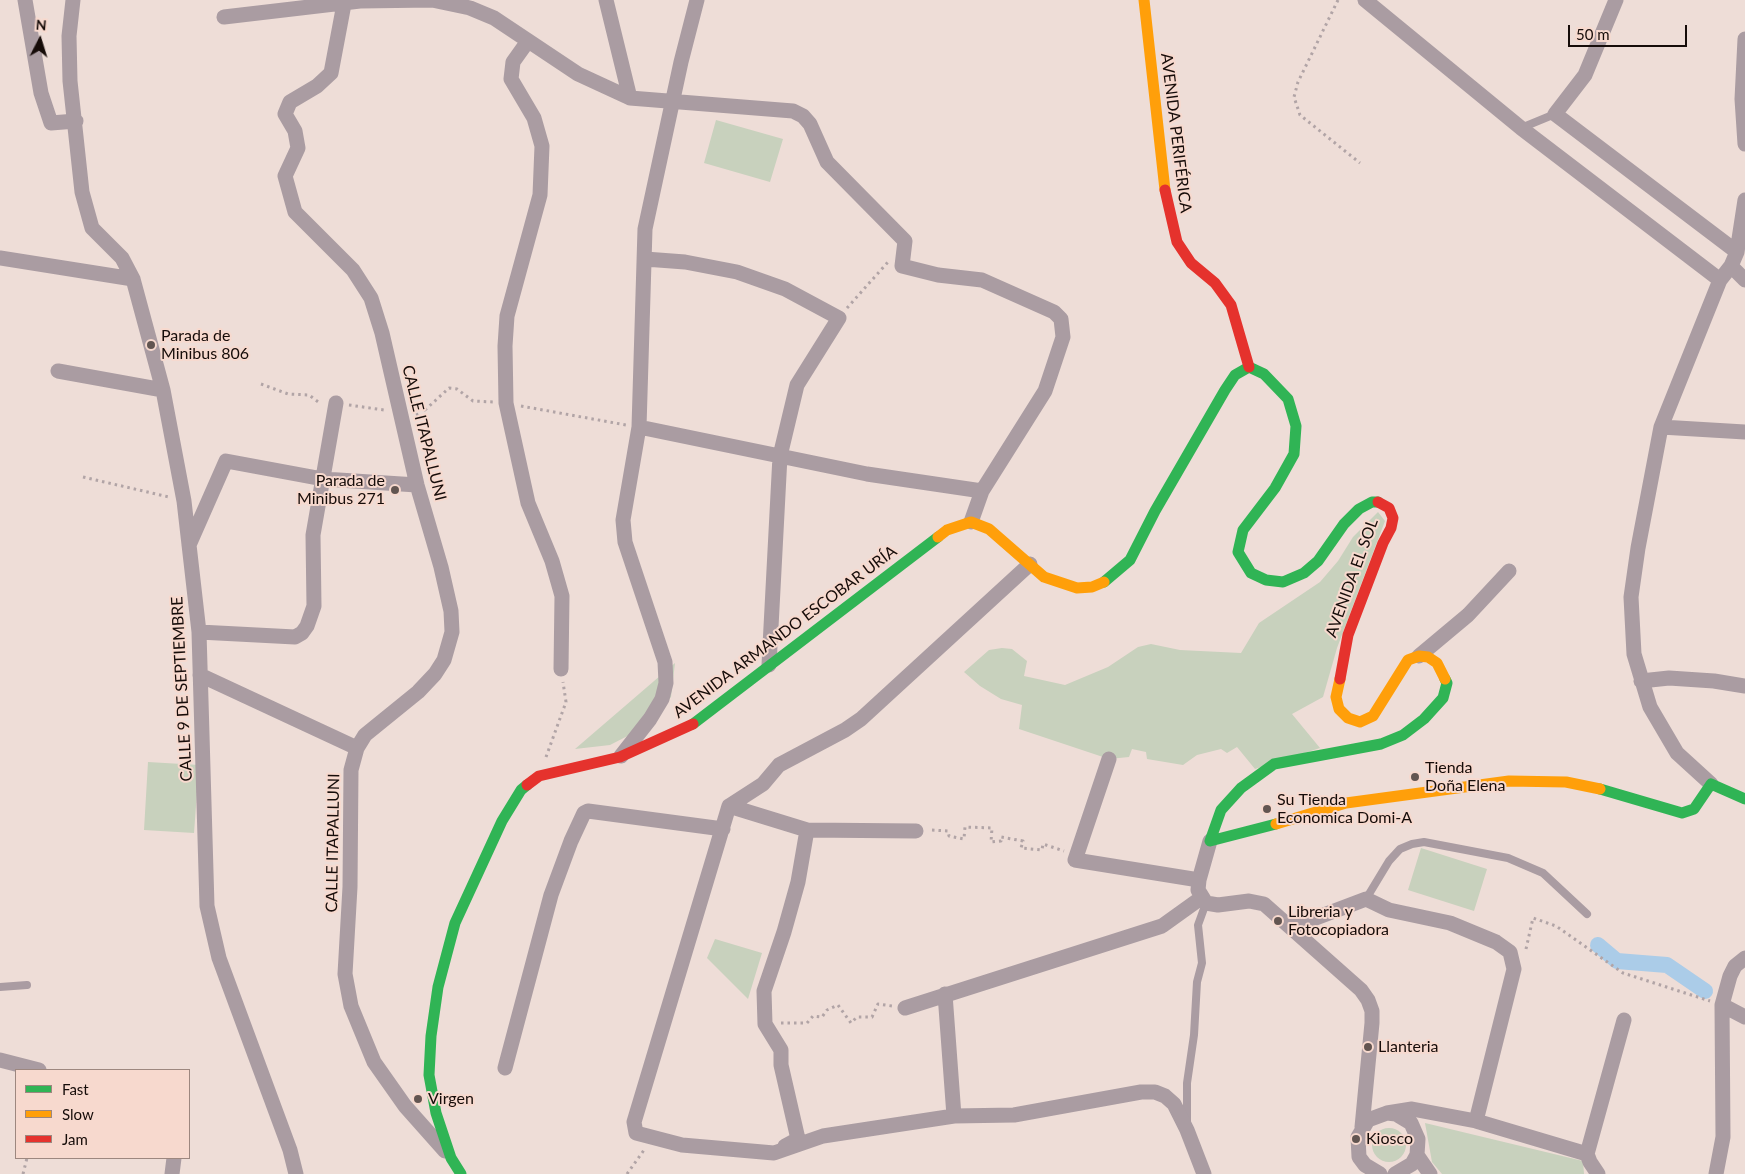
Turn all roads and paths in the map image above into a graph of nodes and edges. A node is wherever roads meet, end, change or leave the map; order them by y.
1 (25, 0) edge
2 (73, 0) edge
3 (606, 0) edge
4 (697, 0) edge
5 (1144, 0) edge
6 (1338, 0) edge
7 (1365, 0) edge
8 (1616, 0) edge
9 (296, 4) edge
10 (344, 4) junction
11 (224, 16) dead end
12 (1745, 38) edge
13 (528, 40) junction
14 (630, 98) junction
15 (1743, 99) edge
16 (673, 100) junction
17 (1554, 114) junction
18 (76, 121) junction
19 (1521, 128) junction
20 (1745, 144) edge
21 (1360, 163) dead end
22 (1745, 200) edge
23 (905, 241) junction
24 (0, 258) edge
25 (645, 258) junction
26 (1734, 259) junction
27 (133, 279) junction
28 (1720, 280) junction
29 (1745, 280) edge
30 (839, 318) junction
31 (1249, 367) junction
32 (58, 371) dead end
33 (164, 390) junction
34 (336, 403) dead end
35 (506, 403) junction
36 (639, 427) junction
37 (1661, 427) junction
38 (1745, 432) edge
39 (780, 456) junction
40 (83, 476) dead end
41 (323, 479) junction
42 (417, 485) junction
43 (982, 491) junction
44 (184, 501) junction
45 (971, 522) junction
46 (188, 546) junction
47 (1030, 564) junction
48 (1509, 571) dead end
49 (200, 632) junction
50 (1419, 656) junction
51 (769, 665) junction
52 (561, 668) joint
53 (200, 674) junction
54 (1641, 681) junction
55 (1745, 686) edge
56 (357, 748) junction
57 (620, 757) junction
58 (1108, 759) dead end
59 (539, 776) junction
60 (1711, 784) junction
61 (1745, 799) edge
62 (729, 806) junction
63 (723, 829) junction
64 (807, 830) junction
65 (916, 831) joint
66 (1210, 841) junction
67 (1076, 856) junction
68 (1199, 880) junction
69 (1366, 899) junction
70 (1203, 900) junction
71 (1587, 914) dead end
72 (1292, 927) junction
73 (1504, 946) junction
74 (1745, 958) edge
75 (27, 985) dead end
76 (0, 987) edge
77 (945, 994) junction
78 (1722, 1005) junction
79 (905, 1008) joint
80 (1745, 1017) edge
81 (1624, 1020) dead end
82 (764, 1024) junction
83 (0, 1060) edge
84 (505, 1068) dead end
85 (35, 1069) edge
86 (1365, 1087) junction
87 (1382, 1114) junction
88 (1408, 1114) junction
89 (954, 1116) junction
90 (1476, 1121) junction
91 (1362, 1127) junction
92 (1187, 1130) junction
93 (636, 1133) junction
94 (774, 1153) junction
95 (1588, 1154) junction
96 (1417, 1155) junction
97 (1359, 1157) junction
98 (451, 1158) junction
99 (27, 1159) edge
100 (174, 1159) edge
101 (1404, 1173) edge
102 (22, 1174) edge
103 (172, 1174) edge
104 (296, 1174) edge
105 (461, 1174) edge
106 (627, 1174) edge
107 (1204, 1174) edge
108 (1357, 1174) edge
109 (1380, 1174) edge
110 (1430, 1174) edge
111 (1598, 1174) edge
112 (1716, 1174) edge

1 - 18 street
2 - 18 street, CALLE 9 DE SEPTIEMBRE
3 - 14 street
4 - 16 street
5 - 31 main road, AVENIDA PERIFÉRICA
6 - 21 path
7 - 19 street
8 - 17 street
9 - 10 street
9 - 11 street
10 - 13 street
10 - 42 street, CALLE ITAPALLUNI
12 - 15 street
13 - 14 street
13 - 35 street
14 - 16 street
15 - 20 street
16 - 23 street
16 - 25 street
17 - 19 lane
17 - 26 street
18 - 27 street, CALLE 9 DE SEPTIEMBRE
19 - 28 street
22 - 26 street
23 - 30 path
23 - 43 street
24 - 27 street
25 - 30 street
25 - 36 street
26 - 28 street
26 - 29 street
27 - 33 street, CALLE 9 DE SEPTIEMBRE
28 - 37 street
30 - 39 street
31 - 47 main road
31 - 50 main road, AVENIDA EL SOL
32 - 33 street
33 - 44 street, CALLE 9 DE SEPTIEMBRE
34 - 41 street
35 - 36 path
35 - 52 street
36 - 39 street
36 - 57 street
37 - 38 street
37 - 54 street
39 - 43 street
39 - 51 street
40 - 44 path
41 - 42 street
41 - 46 street
41 - 49 street
42 - 56 street, CALLE ITAPALLUNI
43 - 45 street
44 - 46 street, CALLE 9 DE SEPTIEMBRE
45 - 47 main road
45 - 51 main road, AVENIDA ARMANDO ESCOBAR URÍA
46 - 49 street, CALLE 9 DE SEPTIEMBRE
47 - 62 street
48 - 50 street
49 - 53 street, CALLE 9 DE SEPTIEMBRE
50 - 66 main road
51 - 57 main road, AVENIDA ARMANDO ESCOBAR URÍA
52 - 59 path
53 - 56 street
53 - 104 street, CALLE 9 DE SEPTIEMBRE
54 - 55 street
54 - 60 street
56 - 98 street, CALLE ITAPALLUNI
57 - 59 main road, AVENIDA ARMANDO ESCOBAR URÍA
58 - 67 street
59 - 98 main road, AVENIDA ARMANDO ESCOBAR URÍA
60 - 61 main road
60 - 66 main road
62 - 63 street
62 - 64 street
63 - 84 street
63 - 93 street
64 - 65 street
64 - 82 street
65 - 67 path
66 - 68 street
67 - 68 street
68 - 70 street
69 - 71 lane
69 - 72 street
69 - 73 street
70 - 72 street
70 - 77 street
70 - 92 lane
72 - 86 street
73 - 78 path
73 - 90 street
74 - 78 street
75 - 76 lane
77 - 79 street
77 - 89 street
78 - 80 street
78 - 112 street
79 - 82 path
81 - 95 street
82 - 94 street
83 - 85 street
86 - 87 street
86 - 91 street
87 - 88 street
87 - 91 street
88 - 90 street
88 - 96 street
89 - 92 street
89 - 94 street
90 - 95 street
91 - 97 street
92 - 107 street
93 - 94 street
93 - 106 path
95 - 111 street
96 - 101 street
96 - 110 street
97 - 108 street
97 - 109 street
98 - 105 main road, AVENIDA ARMANDO ESCOBAR URÍA
99 - 102 path
100 - 103 street

